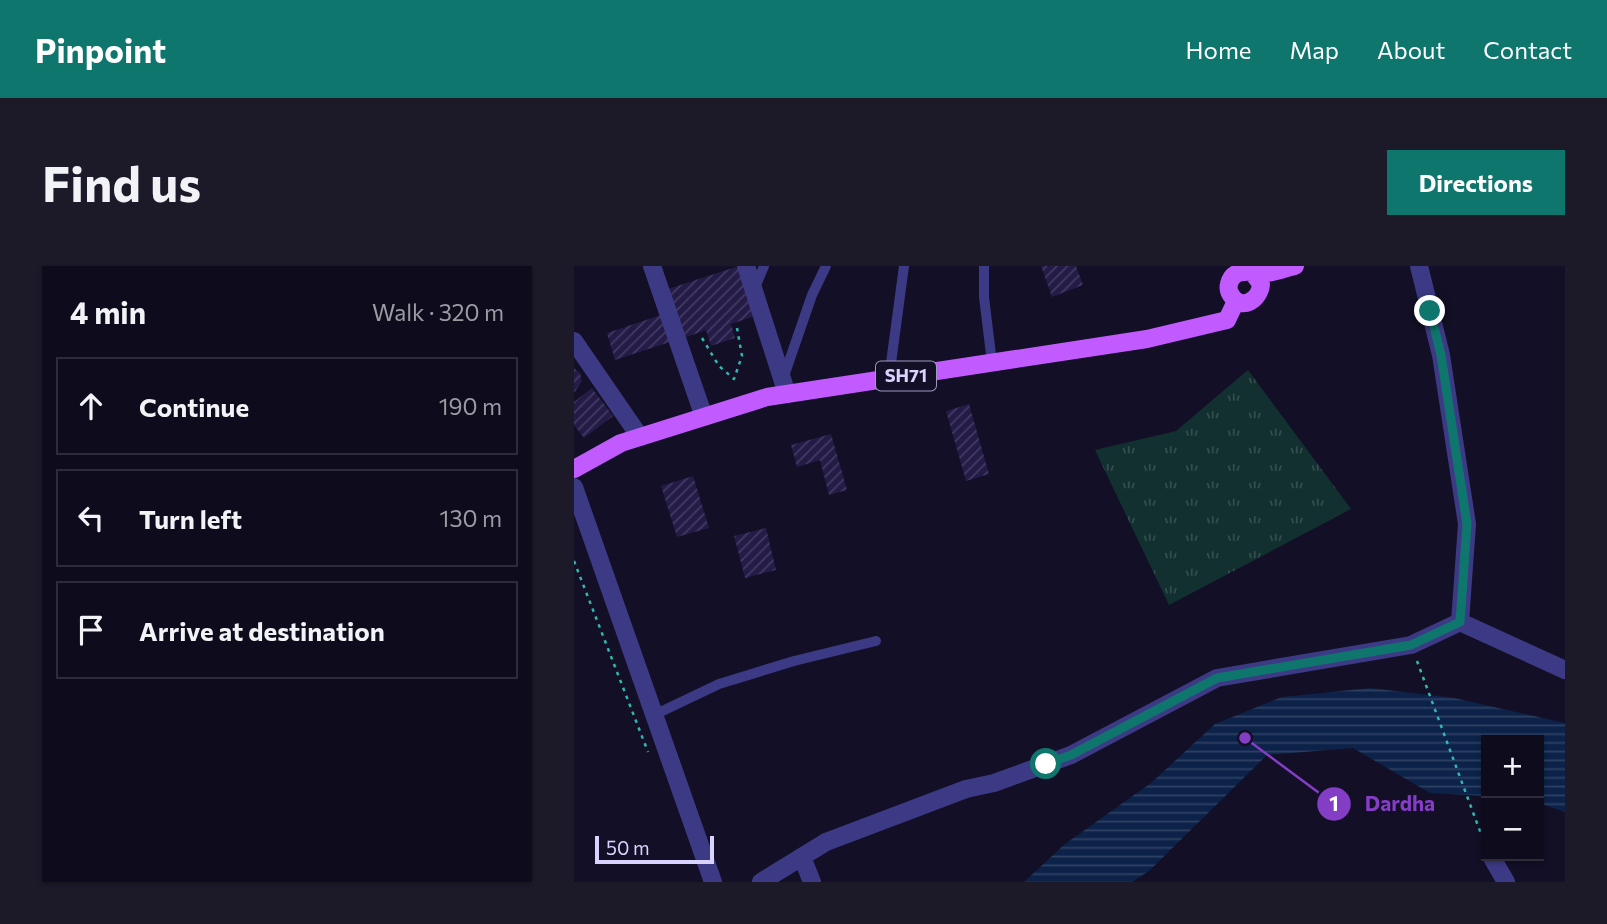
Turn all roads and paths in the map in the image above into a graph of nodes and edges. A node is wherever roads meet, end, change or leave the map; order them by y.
1 (652, 266) edge
2 (746, 266) edge
3 (764, 266) edge
4 (826, 266) edge
5 (904, 266) edge
6 (984, 266) edge
7 (1294, 266) edge
8 (1419, 266) edge
9 (754, 290) junction
10 (737, 328) dead end
11 (702, 338) dead end
12 (574, 341) edge
13 (992, 363) junction
14 (889, 379) junction
15 (784, 387) junction
16 (704, 417) junction
17 (640, 437) junction
18 (574, 469) edge
19 (574, 487) edge
20 (574, 561) edge
21 (1460, 622) junction
22 (876, 641) dead end
23 (1411, 645) junction
24 (1565, 670) edge
25 (654, 715) junction
26 (649, 754) dead end
27 (1481, 830) edge
28 (802, 857) junction
29 (1495, 861) edge
30 (713, 882) edge
31 (761, 882) edge
32 (812, 882) edge
33 (1506, 882) edge

1 - 16 street
2 - 9 street
3 - 9 lane
4 - 15 lane
5 - 14 lane
6 - 13 lane
7 - 13 main road, SH71
8 - 21 street
9 - 15 street
10 - 11 path
12 - 17 street
13 - 14 main road, SH71
14 - 15 main road, SH71
15 - 16 main road, SH71
16 - 17 main road, SH71
17 - 18 main road, SH71
19 - 25 street
20 - 26 path
21 - 23 street
21 - 24 street
22 - 25 lane
23 - 27 path
23 - 28 street
25 - 30 street
28 - 31 street
28 - 32 street
29 - 33 street

